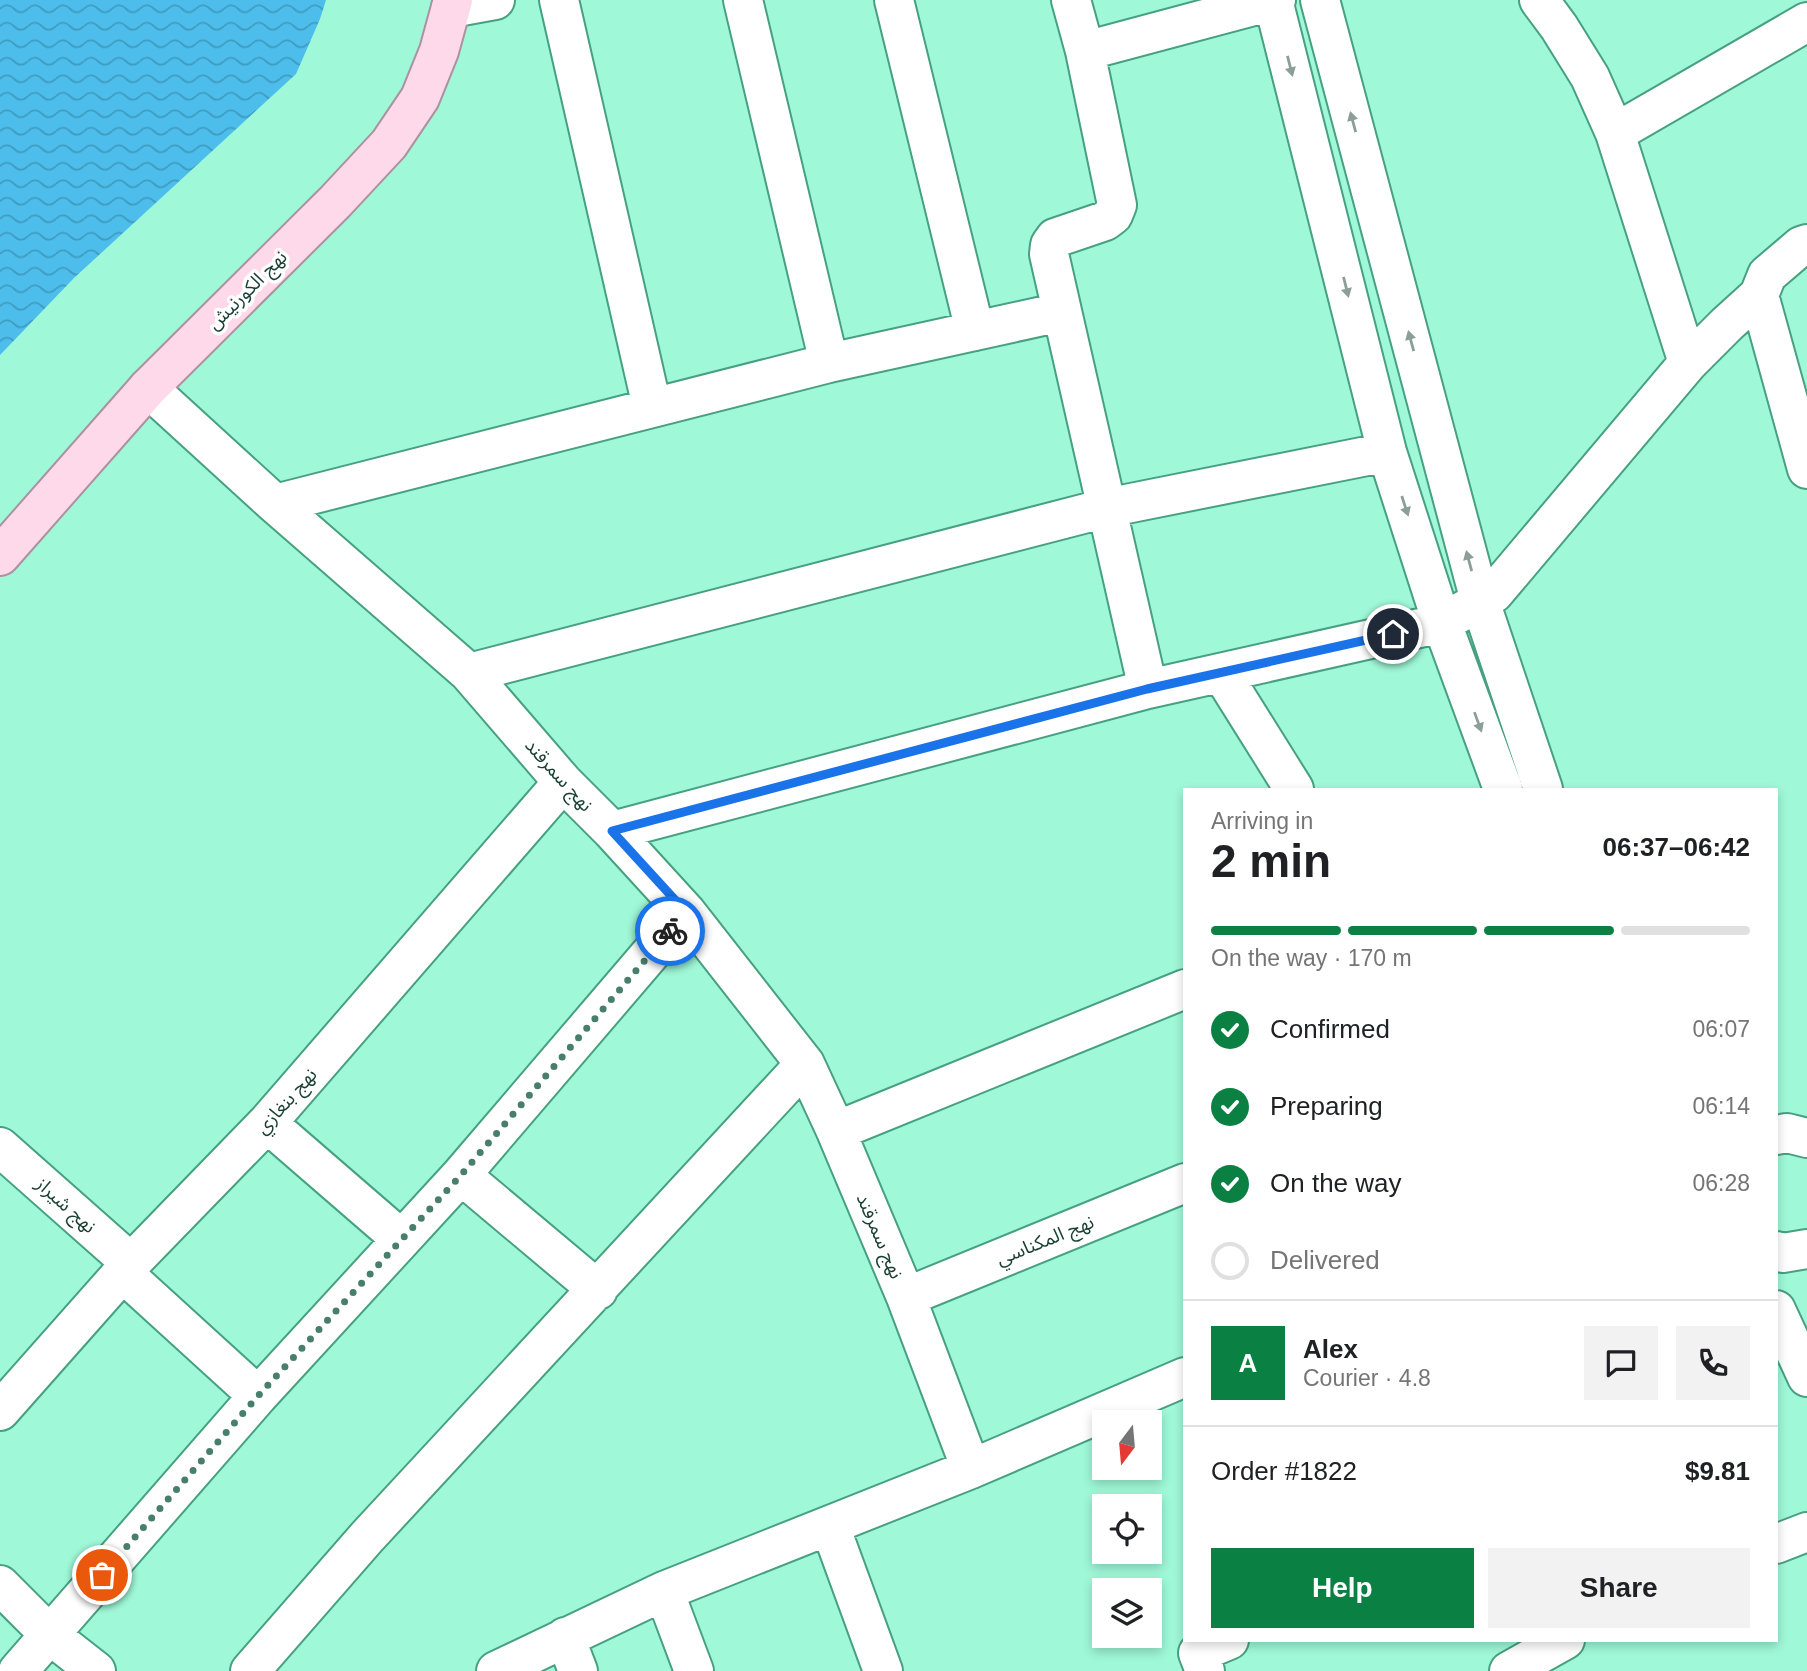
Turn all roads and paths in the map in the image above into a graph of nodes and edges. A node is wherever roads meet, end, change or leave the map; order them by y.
1 (495, 0) edge
2 (559, 0) edge
3 (743, 0) edge
4 (894, 0) edge
5 (1071, 0) edge
6 (1274, 0) edge
7 (1320, 0) edge
8 (1539, 0) edge
9 (452, 4) edge
10 (1807, 22) edge
11 (1085, 51) junction
12 (1615, 133) junction
13 (1807, 244) edge
14 (1759, 295) junction
15 (1061, 312) junction
16 (975, 331) junction
17 (829, 363) junction
18 (1688, 363) junction
19 (148, 388) junction
20 (652, 407) junction
21 (1387, 452) junction
22 (1807, 468) edge
23 (275, 504) junction
24 (1106, 508) junction
25 (0, 555) edge
26 (1480, 601) junction
27 (1442, 623) junction
28 (469, 673) junction
29 (1222, 674) junction
30 (1147, 689) junction
31 (563, 782) junction
32 (1293, 788) edge
33 (1503, 788) edge
34 (1544, 788) edge
35 (612, 831) junction
36 (686, 912) junction
37 (1183, 990) edge
38 (805, 1064) junction
39 (268, 1123) junction
40 (836, 1131) junction
41 (0, 1147) edge
42 (461, 1175) junction
43 (1183, 1184) edge
44 (401, 1239) junction
45 (1807, 1249) edge
46 (1778, 1252) edge
47 (127, 1268) junction
48 (598, 1290) junction
49 (906, 1297) junction
50 (1778, 1314) edge
51 (1807, 1377) edge
52 (1183, 1378) edge
53 (258, 1396) junction
54 (4, 1399) edge
55 (971, 1469) junction
56 (830, 1526) junction
57 (1807, 1532) edge
58 (1778, 1543) edge
59 (0, 1585) edge
60 (664, 1591) junction
61 (50, 1635) junction
62 (1224, 1642) edge
63 (1561, 1642) edge
64 (571, 1654) edge
65 (18, 1671) edge
66 (96, 1671) edge
67 (250, 1671) edge
68 (496, 1671) edge
69 (694, 1671) edge
70 (883, 1671) edge
71 (1205, 1671) edge
72 (1509, 1671) edge

1 - 9 street
2 - 20 street
3 - 17 street
4 - 16 street
5 - 11 street
6 - 11 street
6 -> 21 street
26 -> 7 street
8 - 12 street
9 - 19 main road, نهج الكورنيش
10 - 12 street
11 - 15 street
12 - 18 street
13 - 14 street
14 - 18 street
14 - 22 street
15 - 16 street
15 - 24 street
16 - 17 street
17 - 20 street
18 - 26 street
19 - 23 street, نهج سمرقند
19 - 25 main road, نهج الكورنيش
20 - 23 street
21 - 24 street
21 -> 27 street
23 - 28 street, نهج سمرقند
24 - 28 street
24 - 30 street
26 - 27 street
26 - 34 street
27 - 29 street
27 -> 33 street
28 - 31 street, نهج سمرقند
29 - 30 street
29 - 32 street
30 - 35 street
31 - 35 street, نهج سمرقند
31 - 39 street, نهج بنغازي
35 - 36 street, نهج سمرقند
36 - 38 street, نهج سمرقند
36 - 42 street
37 - 40 street
38 - 40 street, نهج سمرقند
38 - 48 street
39 - 44 street
39 - 47 street, نهج بنغازي
40 - 49 street, نهج سمرقند
41 - 47 street, نهج شيراز
42 - 44 street
42 - 48 street
43 - 49 street, نهج المكناسي
44 - 53 street
45 - 46 street
47 - 53 street, نهج شيراز
47 - 54 street, نهج بنغازي
48 - 67 street
49 - 55 street, نهج سمرقند
50 - 51 street
52 - 55 street
53 - 61 street
55 - 56 street
56 - 60 street
56 - 70 street
57 - 58 street
59 - 61 street
60 - 64 street
60 - 69 street
61 - 65 street
61 - 66 street
62 - 71 street
63 - 72 street
64 - 68 street

